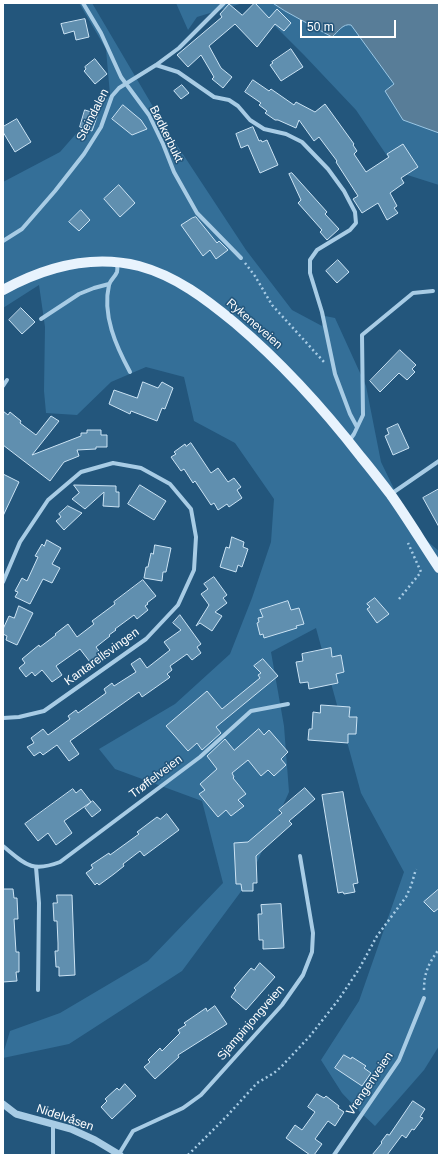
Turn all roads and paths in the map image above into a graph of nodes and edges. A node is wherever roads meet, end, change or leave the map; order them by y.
1 (83, 3) edge
2 (224, 3) edge
3 (156, 64) junction
4 (126, 82) junction
5 (3, 241) edge
6 (241, 258) joint
7 (117, 262) junction
8 (109, 284) junction
9 (3, 290) edge
10 (433, 291) dead end
11 (41, 319) dead end
12 (130, 372) dead end
13 (335, 374) junction
14 (7, 380) dead end
15 (3, 386) edge
16 (357, 428) junction
17 (349, 441) junction
18 (439, 461) edge
19 (391, 495) junction
20 (407, 541) dead end
21 (439, 568) edge
22 (3, 582) edge
23 (399, 599) dead end
24 (288, 704) dead end
25 (3, 718) edge
26 (3, 846) edge
27 (300, 856) dead end
28 (36, 867) junction
29 (416, 869) dead end
30 (439, 949) edge
31 (38, 990) dead end
32 (424, 998) joint
33 (3, 1104) edge
34 (52, 1124) junction
35 (53, 1155) edge
36 (119, 1155) edge
37 (188, 1155) edge
38 (334, 1155) edge

1 - 4 street, Steindalen
2 - 3 street
3 - 4 street
3 - 13 street
4 - 5 street, Steindalen
4 - 6 street, Bødkerbukt
6 - 13 path
7 - 8 street
7 - 9 main road, Rykeneveien
7 - 17 main road, Rykeneveien
8 - 11 street
8 - 12 street
10 - 16 street
13 - 16 street
14 - 15 street
16 - 17 street
17 - 19 main road, Rykeneveien
18 - 19 street
19 - 21 main road, Rykeneveien
20 - 23 path
22 - 25 street, Kantarellsvingen
24 - 28 street, Trøffelveien
26 - 28 street
27 - 36 street, Sjampinjongveien
28 - 31 street
29 - 37 path
30 - 32 path
32 - 38 street, Vrengenveien
33 - 34 street, Nidelvåsen
34 - 35 street
34 - 36 street, Nidelvåsen

